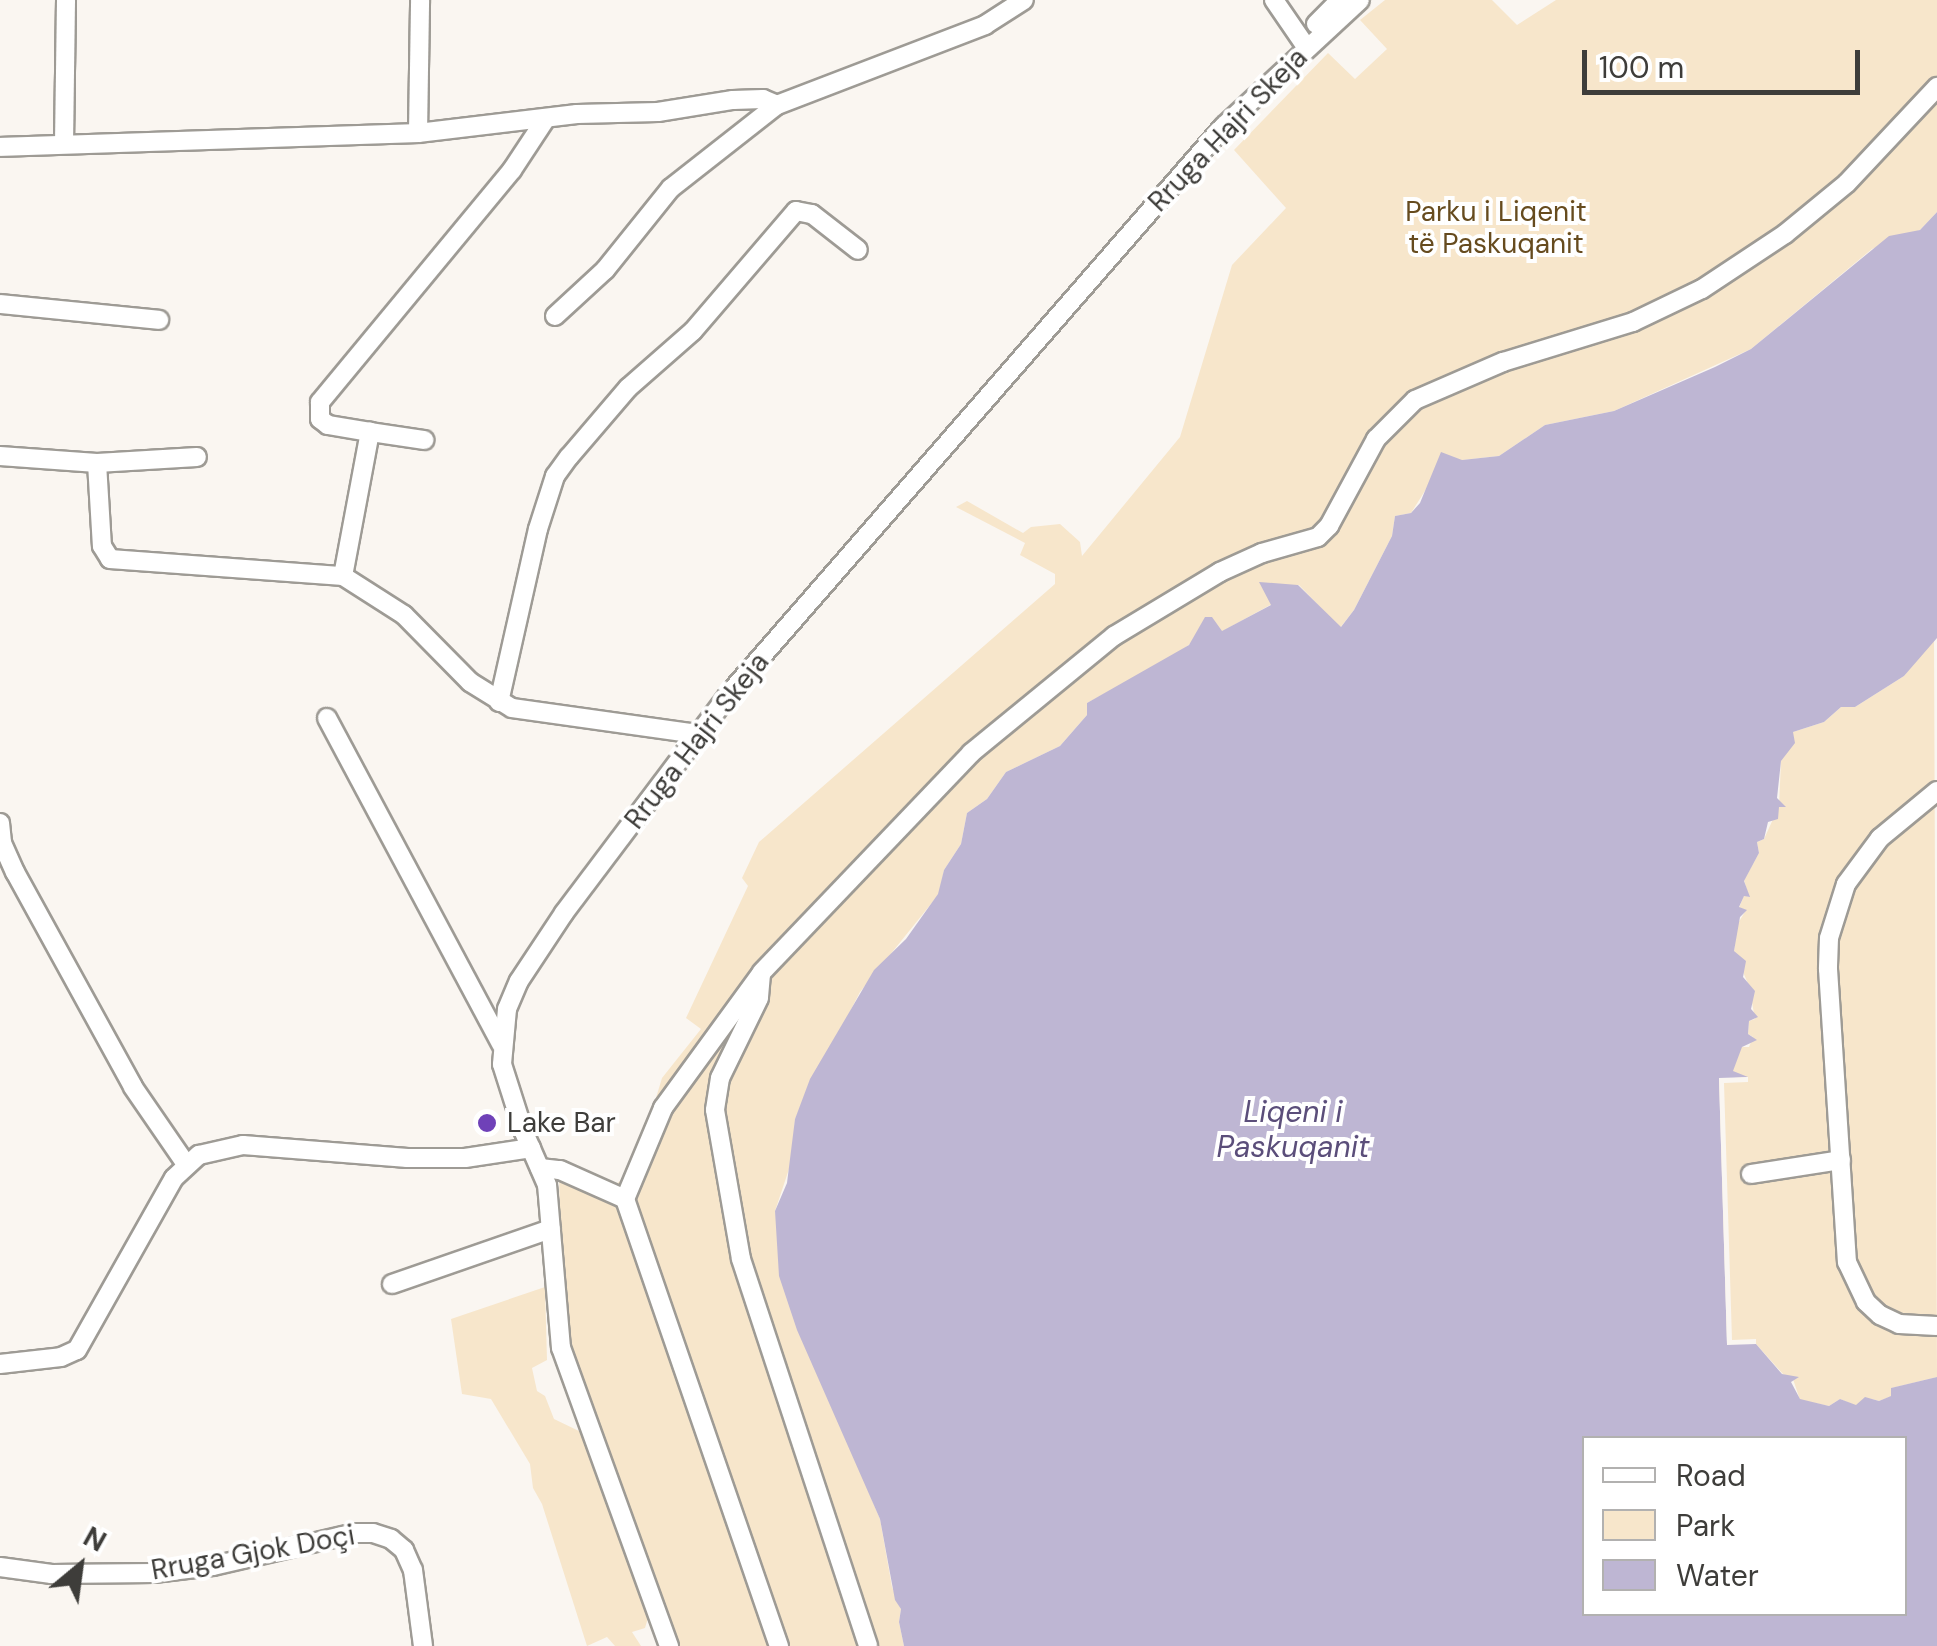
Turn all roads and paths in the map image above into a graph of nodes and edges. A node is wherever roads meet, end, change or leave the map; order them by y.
1 (66, 0) edge
2 (420, 0) edge
3 (1024, 0) edge
4 (1274, 0) edge
5 (1340, 0) edge
6 (1360, 0) edge
7 (1304, 43) junction
8 (1937, 87) edge
9 (777, 105) junction
10 (544, 120) junction
11 (418, 132) junction
12 (64, 144) junction
13 (0, 147) edge
14 (858, 250) dead end
15 (0, 304) edge
16 (555, 316) dead end
17 (159, 320) dead end
18 (370, 432) junction
19 (424, 440) dead end
20 (0, 456) edge
21 (197, 458) dead end
22 (98, 463) junction
23 (343, 576) junction
24 (498, 702) junction
25 (326, 718) dead end
26 (696, 734) junction
27 (1937, 792) edge
28 (0, 823) edge
29 (762, 972) junction
30 (502, 1044) junction
31 (531, 1148) junction
32 (1840, 1160) junction
33 (186, 1164) junction
34 (540, 1168) junction
35 (1751, 1174) dead end
36 (625, 1199) junction
37 (551, 1230) junction
38 (392, 1284) dead end
39 (1937, 1326) edge
40 (0, 1364) edge
41 (0, 1567) edge
42 (423, 1646) edge
43 (670, 1646) edge
44 (779, 1646) edge
45 (868, 1646) edge

1 - 12 street
2 - 11 street
3 - 9 street
4 - 7 street
5 - 7 street
6 - 7 street, Rruga Hajri Skeja
7 - 26 street, Rruga Hajri Skeja
8 - 29 street
9 - 10 street
9 - 16 street
10 - 11 street
10 - 18 street
11 - 12 street
12 - 13 street
14 - 24 street
15 - 17 street
18 - 19 street
18 - 23 street
20 - 22 street
21 - 22 street
22 - 23 street
23 - 24 street
24 - 26 street
25 - 30 street
26 - 30 street, Rruga Hajri Skeja
27 - 32 street
28 - 33 street
29 - 36 street
29 - 45 street
30 - 31 street, Rruga Hajri Skeja
31 - 33 street
31 - 34 street, Rruga Hajri Skeja
32 - 35 street
32 - 39 street
33 - 40 street
34 - 36 street
34 - 37 street, Rruga Hajri Skeja
36 - 44 street
37 - 38 street
37 - 43 street, Rruga Hajri Skeja
41 - 42 street, Rruga Gjok Doçi

